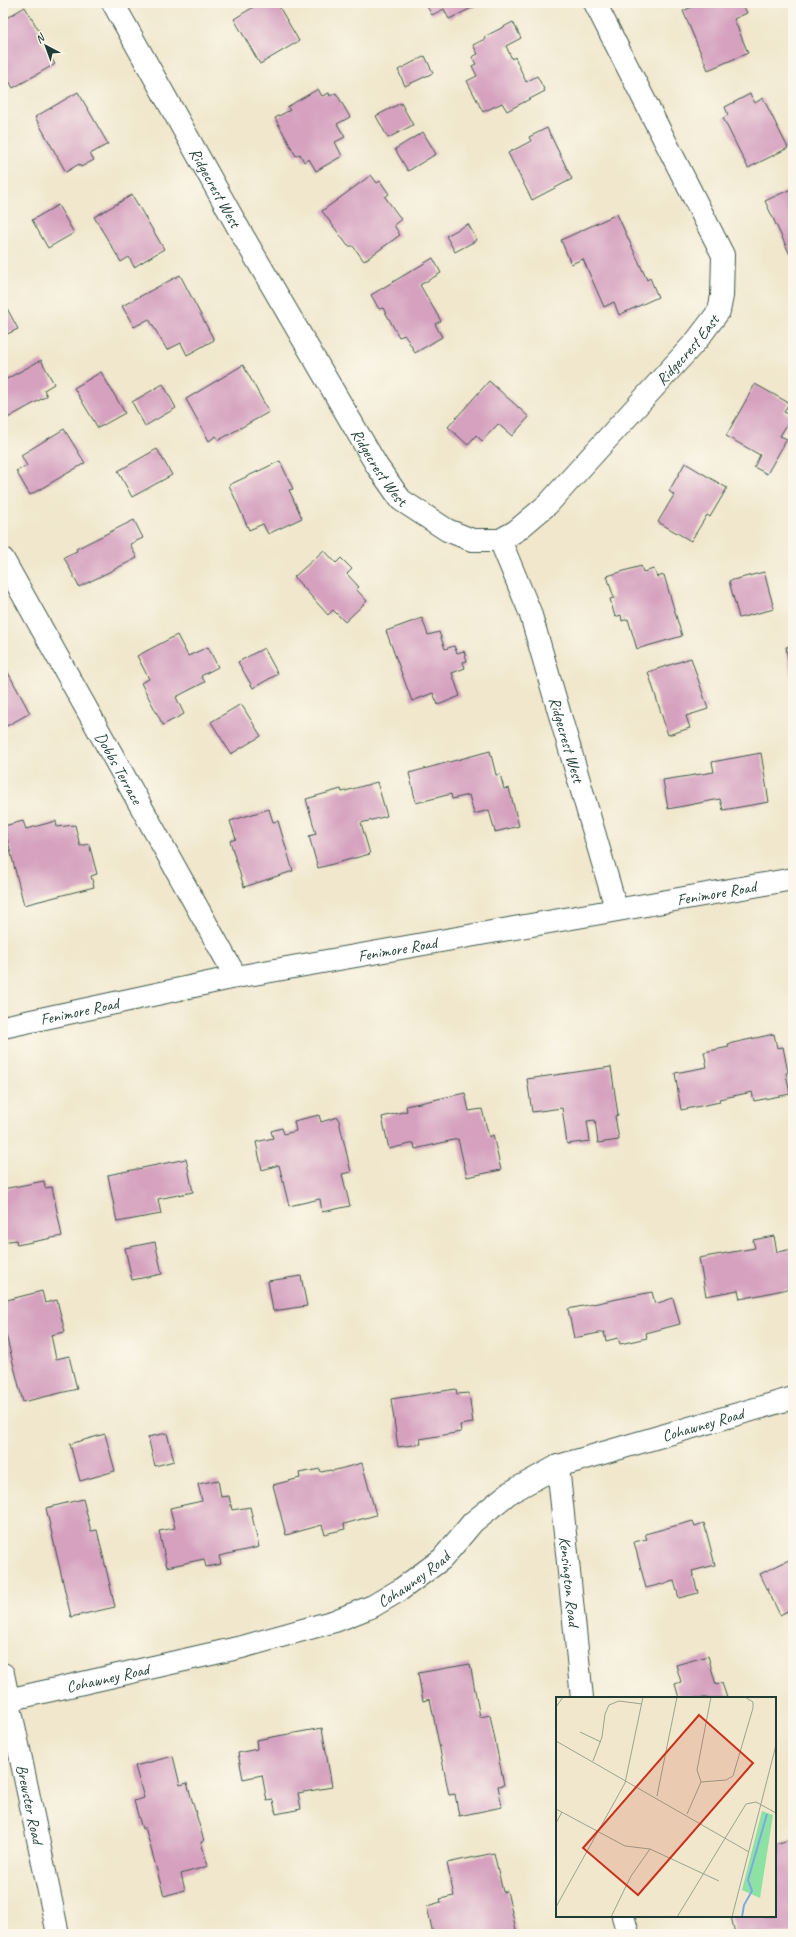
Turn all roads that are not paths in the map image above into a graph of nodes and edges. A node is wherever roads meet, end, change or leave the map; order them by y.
1 (113, 3) edge
2 (595, 3) edge
3 (500, 540) junction
4 (3, 559) edge
5 (793, 879) edge
6 (616, 908) junction
7 (236, 976) junction
8 (3, 1027) edge
9 (793, 1398) edge
10 (558, 1466) junction
11 (3, 1674) edge
12 (582, 1697) edge
13 (6, 1700) edge
14 (623, 1917) edge
15 (58, 1934) edge
16 (628, 1934) edge

1 - 3 street, Ridgecrest West
2 - 3 street, Ridgecrest East
3 - 6 street, Ridgecrest West
4 - 7 street, Dobbs Terrace
5 - 6 street, Fenimore Road
6 - 7 street, Fenimore Road
7 - 8 street, Fenimore Road
9 - 10 street, Cohawney Road
10 - 12 street, Kensington Road
10 - 13 street, Cohawney Road
11 - 13 street, Brewster Road
13 - 15 street, Brewster Road
14 - 16 street

